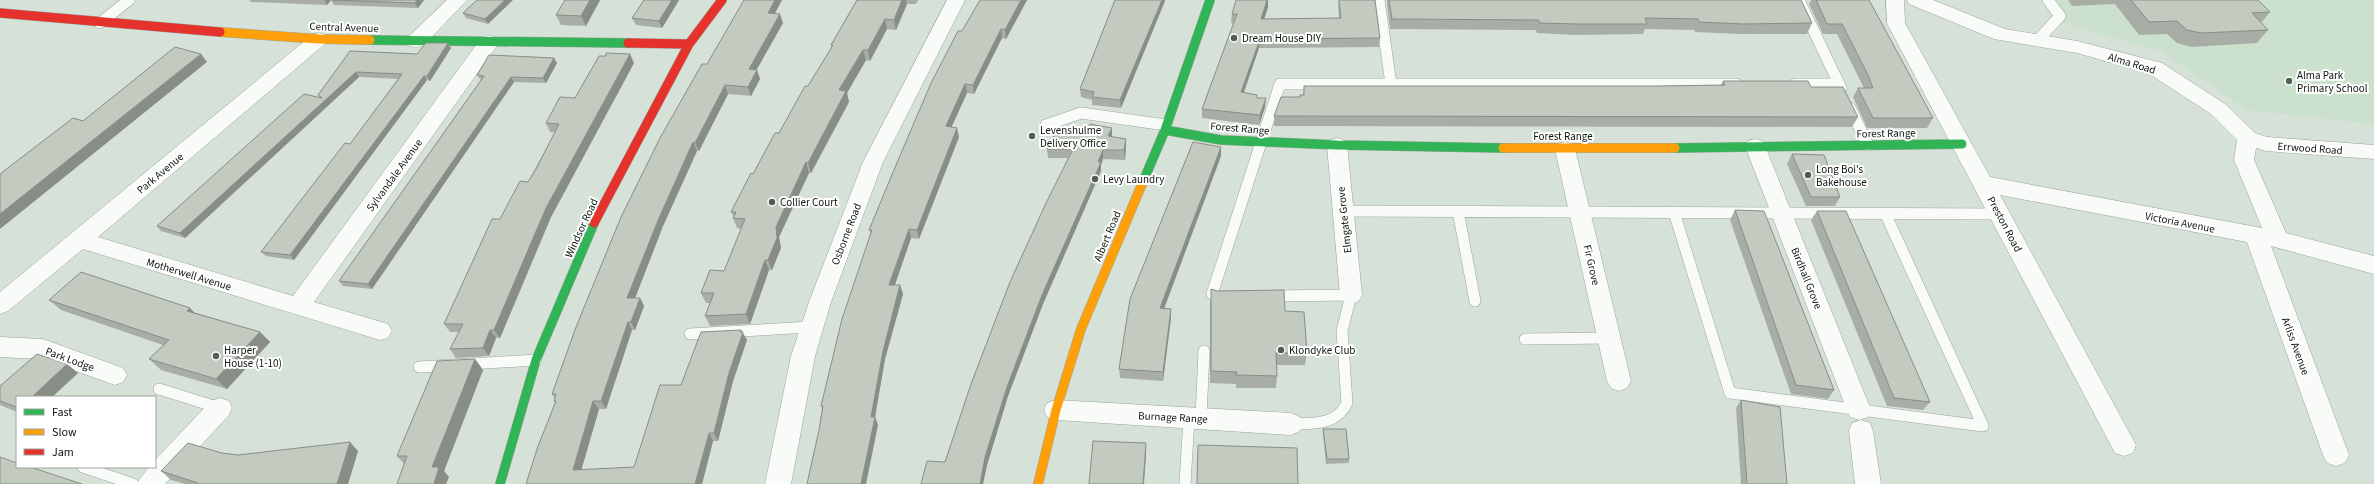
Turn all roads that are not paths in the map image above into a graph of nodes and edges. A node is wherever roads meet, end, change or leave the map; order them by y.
1 (129, 0) edge
2 (458, 0) edge
3 (722, 0) edge
4 (956, 0) edge
5 (1210, 0) edge
6 (1379, 0) edge
7 (1799, 0) edge
8 (1895, 0) edge
9 (1916, 0) edge
10 (2048, 0) edge
11 (0, 13) edge
12 (100, 23) junction
13 (319, 39) junction
14 (2038, 40) junction
15 (416, 41) junction
16 (489, 42) junction
17 (689, 44) junction
18 (1391, 84) junction
19 (1744, 84) edge
20 (1784, 84) edge
21 (1839, 84) junction
22 (1046, 125) dead end
23 (1165, 127) junction
24 (2248, 138) junction
25 (1262, 142) junction
26 (1962, 144) junction
27 (1336, 145) junction
28 (1868, 145) junction
29 (1755, 146) junction
30 (1565, 149) junction
31 (2374, 152) edge
32 (1984, 184) junction
33 (1343, 211) junction
34 (1458, 211) junction
35 (1579, 212) junction
36 (1674, 212) junction
37 (1885, 213) junction
38 (1782, 214) junction
39 (2000, 214) junction
40 (2267, 238) junction
41 (80, 240) junction
42 (2374, 265) edge
43 (1351, 295) junction
44 (1233, 296) edge
45 (1257, 296) edge
46 (1474, 301) dead end
47 (0, 305) edge
48 (298, 307) junction
49 (811, 327) junction
50 (380, 331) dead end
51 (690, 334) dead end
52 (1609, 338) junction
53 (1525, 339) dead end
54 (0, 347) edge
55 (1204, 351) dead end
56 (536, 360) junction
57 (419, 367) dead end
58 (115, 375) dead end
59 (1619, 381) dead end
60 (159, 389) dead end
61 (220, 408) joint
62 (1056, 410) junction
63 (1195, 418) junction
64 (1860, 420) junction
65 (1291, 424) joint
66 (2124, 445) dead end
67 (2336, 455) dead end
68 (86, 468) edge
69 (133, 484) edge
70 (149, 484) edge
71 (500, 484) edge
72 (778, 484) edge
73 (1038, 484) edge
74 (1185, 484) edge
75 (1868, 484) edge

1 - 12 lane
2 - 15 street
3 - 17 street, Windsor Road
4 - 49 street, Osborne Road
5 - 23 street, Albert Road
6 - 18 lane
7 - 21 lane
8 - 26 street, Preston Road
9 - 14 street, Alma Road
10 - 14 lane
11 - 12 street, Central Avenue
12 - 13 street, Central Avenue
13 - 15 street, Central Avenue
13 - 41 street, Park Avenue
14 - 24 street, Alma Road
15 - 16 street, Central Avenue
16 - 17 street, Central Avenue
16 - 48 street, Sylvandale Avenue
17 - 56 street, Windsor Road
18 - 19 lane
18 - 25 lane
20 - 21 lane
21 - 28 lane
22 - 23 lane
23 - 25 street, Forest Range
23 - 62 street, Albert Road
24 - 31 street, Errwood Road
24 - 40 street
25 - 27 street, Forest Range
25 - 44 lane
26 - 28 street, Forest Range
26 - 32 street, Preston Road
27 - 30 street, Forest Range
27 - 33 street, Elmgate Grove
28 - 29 street, Forest Range
29 - 30 street, Forest Range
29 - 38 street, Birdhall Grove
30 - 35 street, Fir Grove
32 - 39 street, Preston Road
32 - 40 street, Victoria Avenue
33 - 34 lane
33 - 43 street, Elmgate Grove
34 - 35 lane
34 - 46 lane
35 - 36 lane
35 - 52 street, Fir Grove
36 - 38 lane
36 - 64 lane
37 - 38 lane
37 - 39 lane
37 - 64 lane
38 - 64 street, Birdhall Grove
39 - 66 street, Preston Road
40 - 42 street, Victoria Avenue
40 - 67 street, Arliss Avenue
41 - 47 street, Park Avenue
41 - 48 street, Motherwell Avenue
43 - 45 lane
43 - 65 lane
48 - 50 street, Motherwell Avenue
49 - 51 lane
49 - 72 street, Osborne Road
52 - 53 lane
52 - 59 street, Fir Grove
54 - 58 street, Park Lodge
55 - 63 lane
56 - 57 lane
56 - 71 street, Windsor Road
60 - 61 lane
61 - 70 street
62 - 63 street, Burnage Range
62 - 73 street, Albert Road
63 - 65 street, Burnage Range
63 - 74 lane
64 - 75 street, Birdhall Grove
68 - 69 lane

